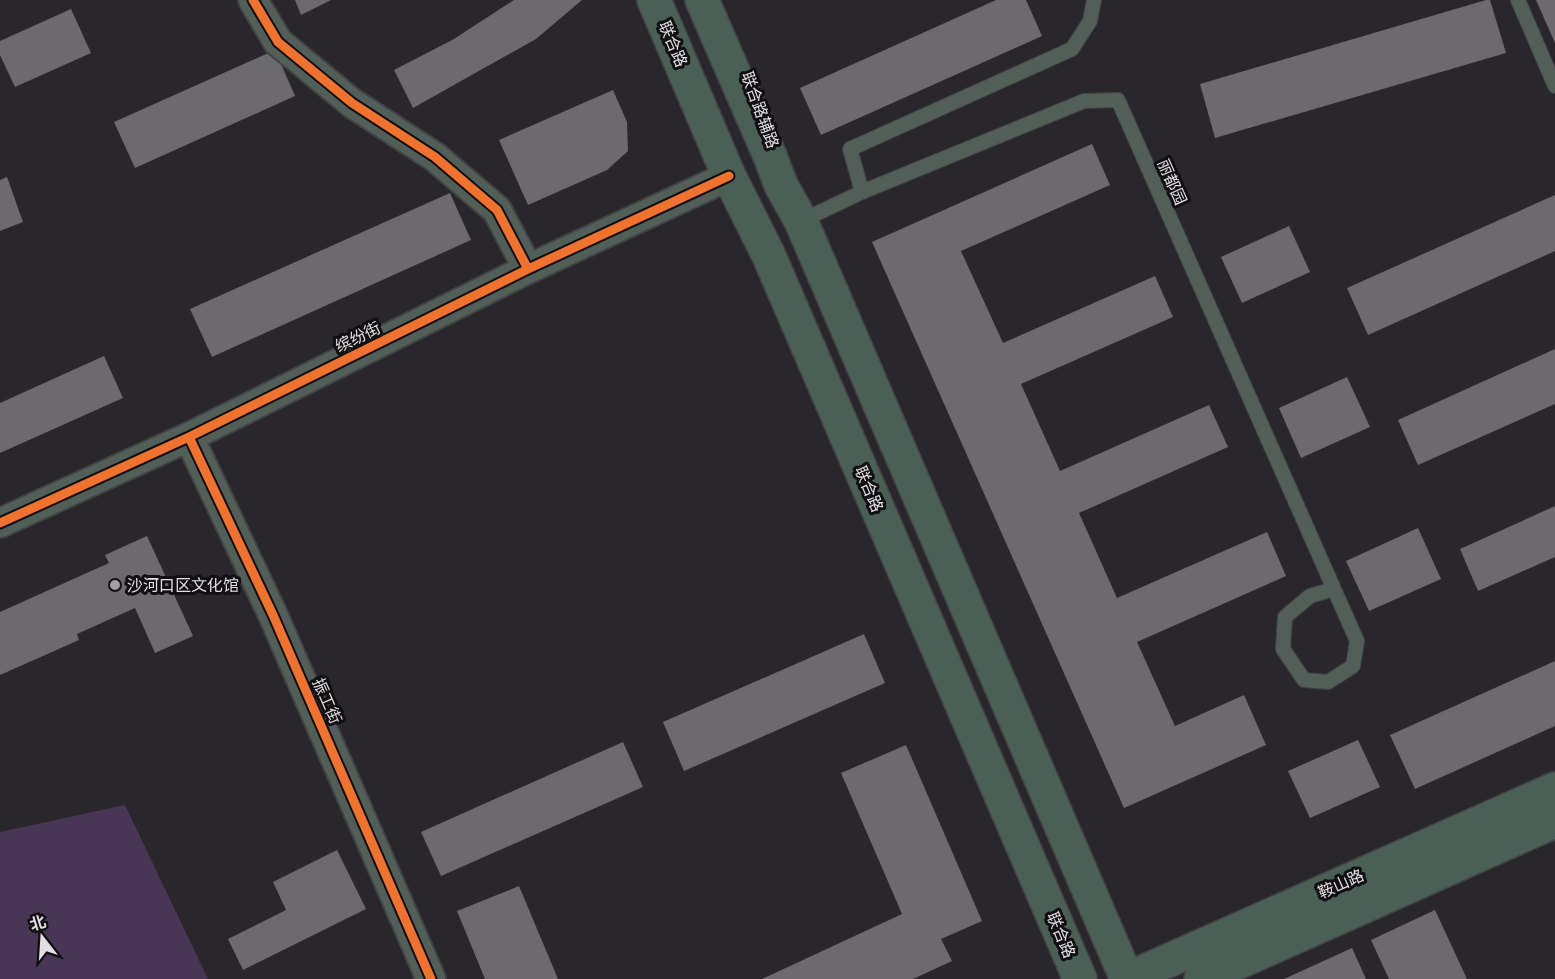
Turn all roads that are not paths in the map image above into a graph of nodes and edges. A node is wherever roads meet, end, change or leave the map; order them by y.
1 (253, 0) edge
2 (644, 0) edge
3 (654, 0) edge
4 (702, 0) edge
5 (717, 0) edge
6 (1094, 0) edge
7 (1518, 0) edge
8 (1555, 86) edge
9 (725, 166) junction
10 (862, 192) junction
11 (801, 221) junction
12 (528, 269) junction
13 (189, 438) junction
14 (0, 523) edge
15 (1334, 589) junction
16 (1555, 789) edge
17 (1555, 821) edge
18 (431, 979) edge
19 (1080, 979) edge
20 (1127, 979) edge
21 (1201, 979) edge

1 - 12 street
2 - 9 street
3 - 9 main road, 联合路
4 - 11 main road
5 - 11 street, 联合路辅路
6 - 10 lane
7 - 8 lane
9 - 12 street, 缤纷街
9 - 19 main road, 联合路
10 - 11 lane, 丽都园
10 - 15 lane, 丽都园
11 - 20 main road
12 - 13 street, 缤纷街
13 - 14 street, 缤纷街
13 - 18 street, 振工街
15 - 15 lane, 丽都园
16 - 20 main road, 鞍山路
17 - 21 main road, 鞍山路

